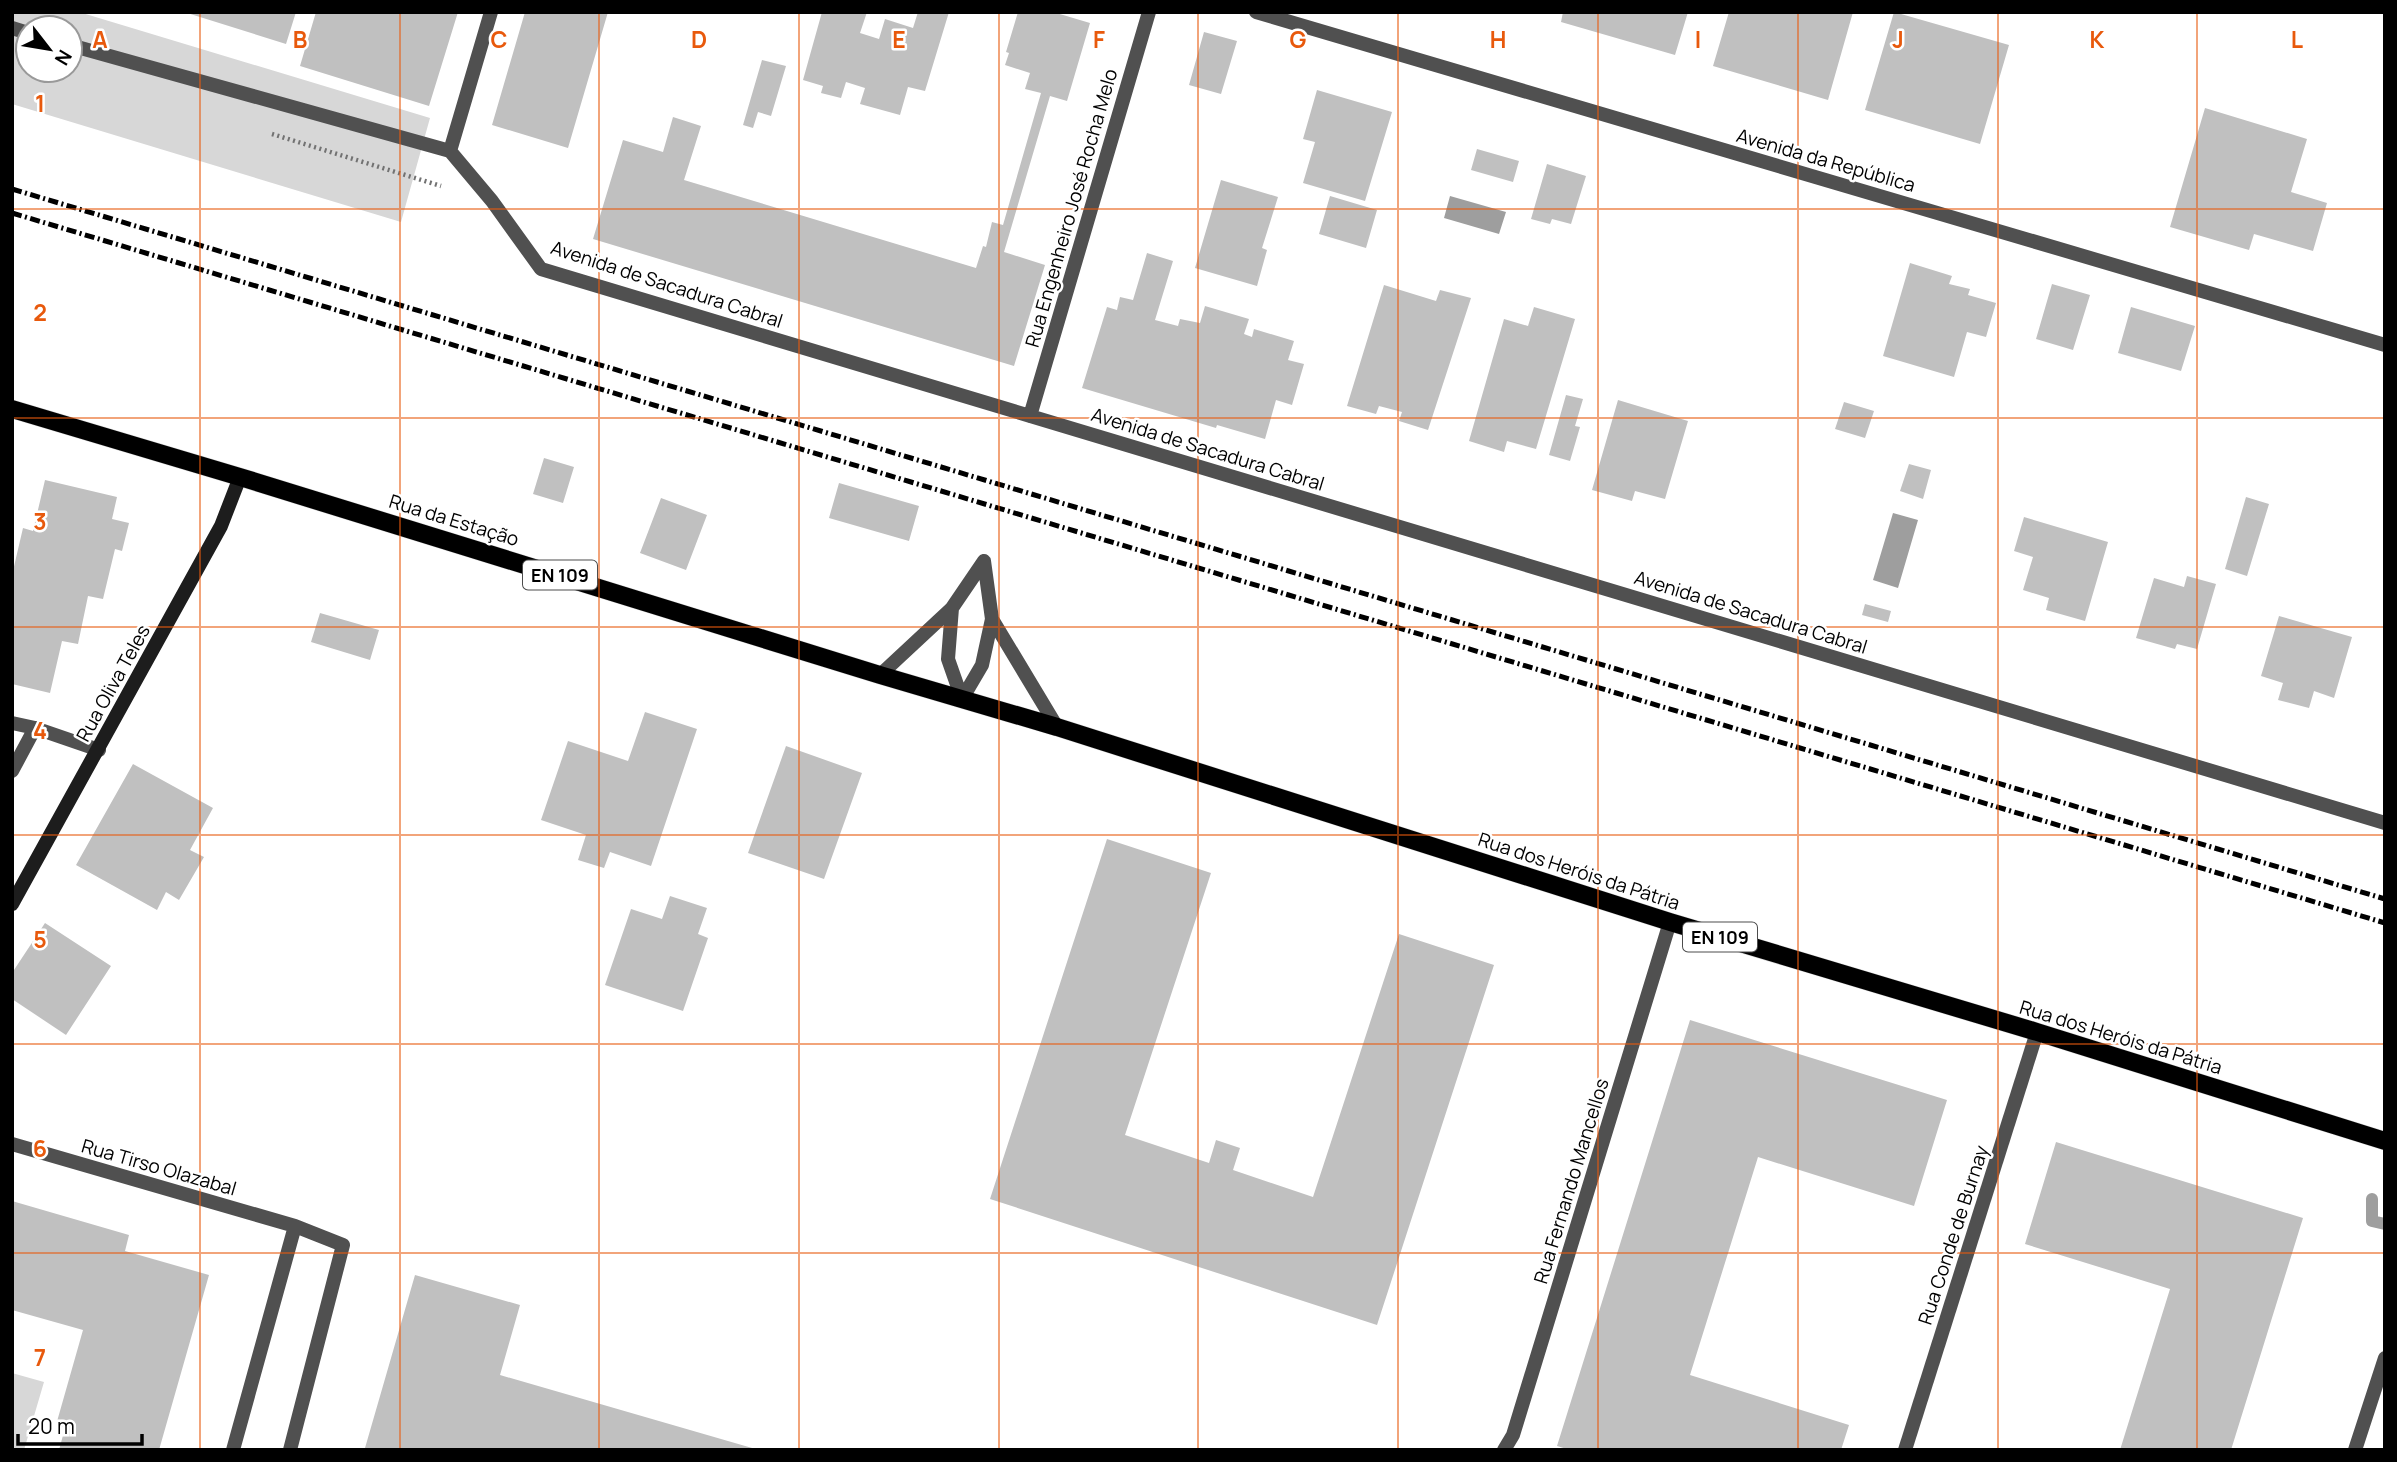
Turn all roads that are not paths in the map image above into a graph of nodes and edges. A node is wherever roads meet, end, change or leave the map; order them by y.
1 (491, 12) edge
2 (1149, 12) edge
3 (1256, 12) edge
4 (84, 48) edge
5 (450, 151) junction
6 (2385, 345) edge
7 (12, 409) edge
8 (1030, 415) junction
9 (240, 477) junction
10 (952, 608) junction
11 (992, 619) junction
12 (880, 674) junction
13 (962, 699) junction
14 (12, 723) edge
15 (1056, 727) junction
16 (35, 728) junction
17 (99, 750) junction
18 (12, 771) edge
19 (2385, 823) edge
20 (12, 904) edge
21 (1670, 922) junction
22 (2037, 1032) junction
23 (2385, 1141) edge
24 (12, 1144) edge
25 (295, 1226) junction
26 (2385, 1358) edge
27 (233, 1450) edge
28 (290, 1450) edge
29 (1504, 1450) edge
30 (1905, 1450) edge
31 (2355, 1450) edge

1 - 5 street
2 - 8 street, Rua Engenheiro José Rocha Melo
3 - 6 street, Avenida da República
4 - 5 street
5 - 8 street, Avenida de Sacadura Cabral
7 - 9 main road, Rua da Estação / EN 109
8 - 19 street, Avenida de Sacadura Cabral
9 - 12 main road, Rua da Estação / EN 109
9 - 17 main road, Rua Oliva Teles
10 - 11 street
10 - 12 street
10 - 13 street
11 - 13 street
11 - 15 street
12 - 13 main road, Rua da Estação / EN 109
13 - 15 main road, Rua dos Heróis da Pátria / EN 109
14 - 16 street
15 - 21 main road, Rua dos Heróis da Pátria / EN 109
16 - 17 street
16 - 18 street
17 - 20 main road, Rua Oliva Teles
21 - 22 main road, Rua dos Heróis da Pátria / EN 109
21 - 29 street, Rua Fernando Mancellos
22 - 23 main road, Rua dos Heróis da Pátria / EN 109
22 - 30 street, Rua Conde de Burnay
24 - 25 street, Rua Tirso Olazabal
25 - 27 street
25 - 28 street, Rua Tirso Olazabal
26 - 31 street

